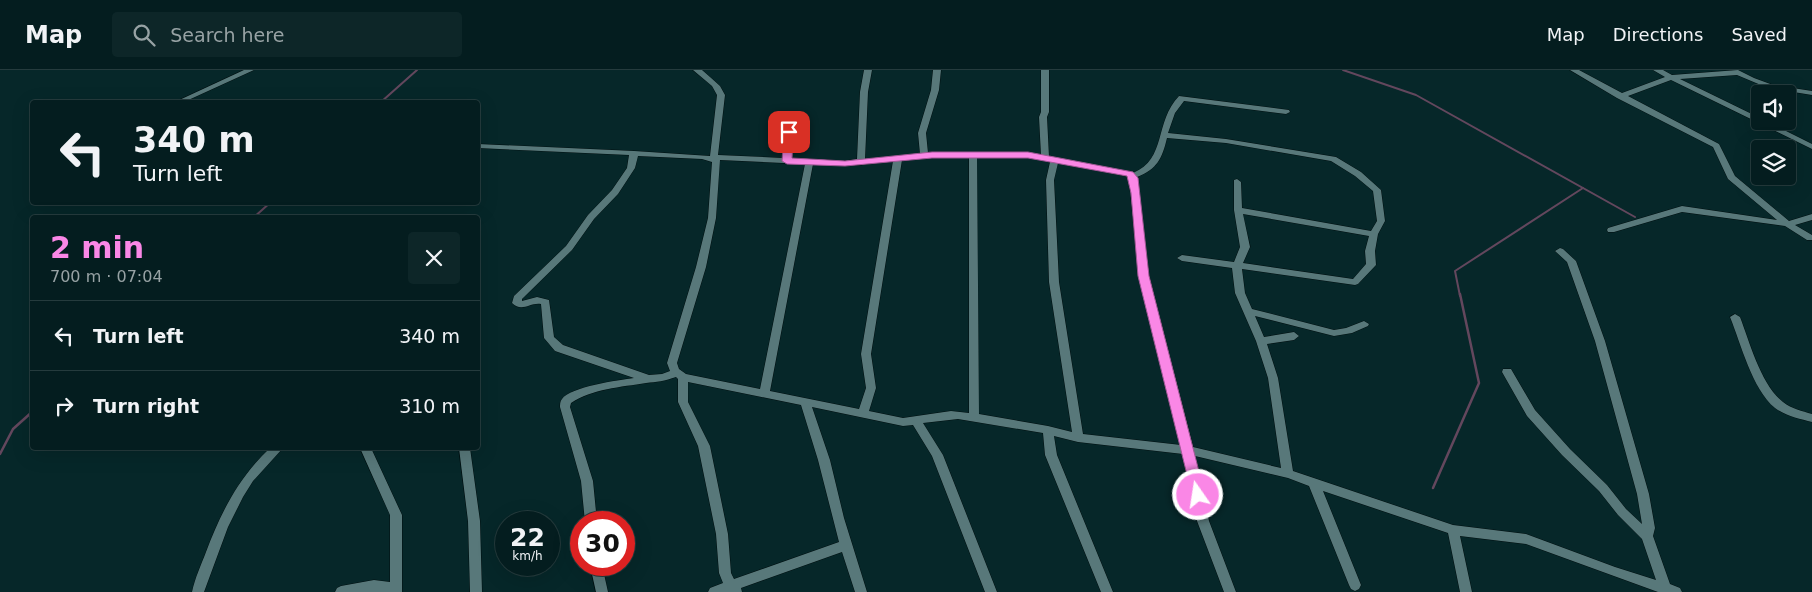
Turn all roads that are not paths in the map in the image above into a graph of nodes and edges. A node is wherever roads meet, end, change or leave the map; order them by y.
1 (250, 70) edge
2 (697, 70) edge
3 (868, 70) edge
4 (937, 70) edge
5 (1045, 70) edge
6 (1574, 70) edge
7 (1657, 70) edge
8 (1735, 71) edge
9 (1671, 78) junction
10 (1812, 93) edge
11 (1620, 96) junction
12 (183, 100) edge
13 (1286, 112) dead end
14 (789, 132) dead end
15 (1164, 136) junction
16 (480, 146) edge
17 (1812, 147) edge
18 (634, 153) junction
19 (973, 154) junction
20 (924, 156) junction
21 (712, 158) junction
22 (898, 158) junction
23 (1050, 159) junction
24 (787, 161) junction
25 (809, 162) junction
26 (861, 163) junction
27 (1132, 176) junction
28 (1237, 182) dead end
29 (1238, 210) junction
30 (1812, 217) edge
31 (1787, 224) junction
32 (1611, 230) dead end
33 (1374, 234) junction
34 (1810, 238) dead end
35 (1560, 251) dead end
36 (1182, 258) dead end
37 (1238, 267) junction
38 (1247, 311) junction
39 (1735, 317) dead end
40 (1364, 324) dead end
41 (1294, 336) dead end
42 (1261, 341) junction
43 (1507, 372) dead end
44 (680, 374) junction
45 (649, 379) junction
46 (764, 393) junction
47 (805, 402) junction
48 (863, 414) junction
49 (974, 416) junction
50 (1812, 418) edge
51 (917, 422) junction
52 (1048, 430) junction
53 (1078, 438) junction
54 (275, 450) edge
55 (367, 450) edge
56 (464, 450) edge
57 (1188, 450) junction
58 (1288, 474) junction
59 (1314, 483) junction
60 (590, 511) edge
61 (1453, 530) junction
62 (1647, 536) junction
63 (847, 545) junction
64 (598, 576) edge
65 (1354, 585) dead end
66 (734, 589) edge
67 (396, 590) edge
68 (1668, 591) edge
69 (198, 592) edge
70 (341, 592) edge
71 (476, 592) edge
72 (602, 592) edge
73 (714, 592) edge
74 (861, 592) edge
75 (991, 592) edge
76 (1107, 592) edge
77 (1230, 592) edge
78 (1466, 592) edge

1 - 12 street
2 - 21 street
3 - 26 street
4 - 20 street
5 - 23 street
6 - 11 street
7 - 9 street
8 - 9 street
8 - 10 street
9 - 11 street
9 - 17 street
11 - 31 street
13 - 15 street
14 - 24 street
15 - 27 street
15 - 33 street
16 - 18 street
18 - 21 street
18 - 45 street
19 - 20 street
19 - 23 street
19 - 49 street
20 - 22 street
21 - 24 street
21 - 44 street
22 - 26 street
22 - 48 street
23 - 27 street
23 - 53 street
24 - 25 street
25 - 26 street
25 - 46 street
27 - 57 street
28 - 29 street
29 - 33 street
29 - 37 street
30 - 31 street
31 - 32 street
31 - 34 street
33 - 37 street
35 - 62 street
36 - 37 street
37 - 38 street
38 - 40 street
38 - 42 street
39 - 50 street
41 - 42 street
42 - 58 street
43 - 62 street
44 - 45 street
44 - 46 street
44 - 66 street
45 - 60 street
46 - 47 street
47 - 48 street
47 - 63 street
48 - 51 street
49 - 51 street
49 - 52 street
51 - 75 street
52 - 53 street
52 - 76 street
53 - 57 street
54 - 69 street
55 - 67 street
56 - 71 street
57 - 58 street
57 - 77 street
58 - 59 street
59 - 61 street
59 - 65 street
61 - 68 street
61 - 78 street
62 - 68 street
63 - 66 street
63 - 74 street
64 - 72 street
66 - 73 street
67 - 70 street

